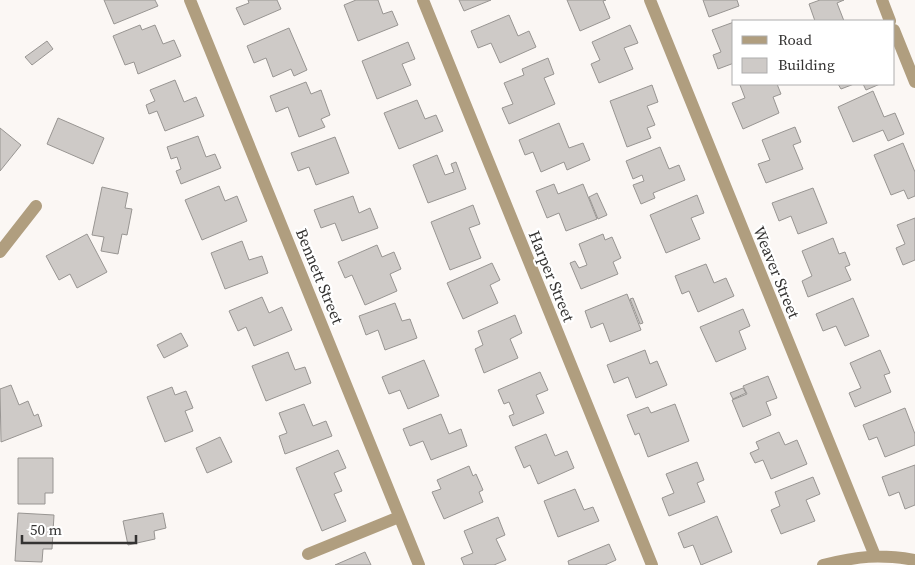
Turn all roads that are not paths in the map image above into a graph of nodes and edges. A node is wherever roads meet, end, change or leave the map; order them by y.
1 (190, 0) edge
2 (423, 0) edge
3 (650, 0) edge
4 (882, 0) edge
5 (890, 20) edge
6 (895, 32) edge
7 (915, 82) edge
8 (36, 206) dead end
9 (0, 252) edge
10 (400, 517) junction
11 (308, 554) dead end
12 (875, 556) junction
13 (915, 560) edge
14 (419, 565) edge
15 (652, 565) edge
16 (823, 565) edge

1 - 10 street, Bennett Street
2 - 15 street, Harper Street
3 - 12 street, Weaver Street
4 - 5 street
6 - 7 street
8 - 9 street
10 - 11 street
10 - 14 street, Bennett Street
12 - 13 street
12 - 16 street

